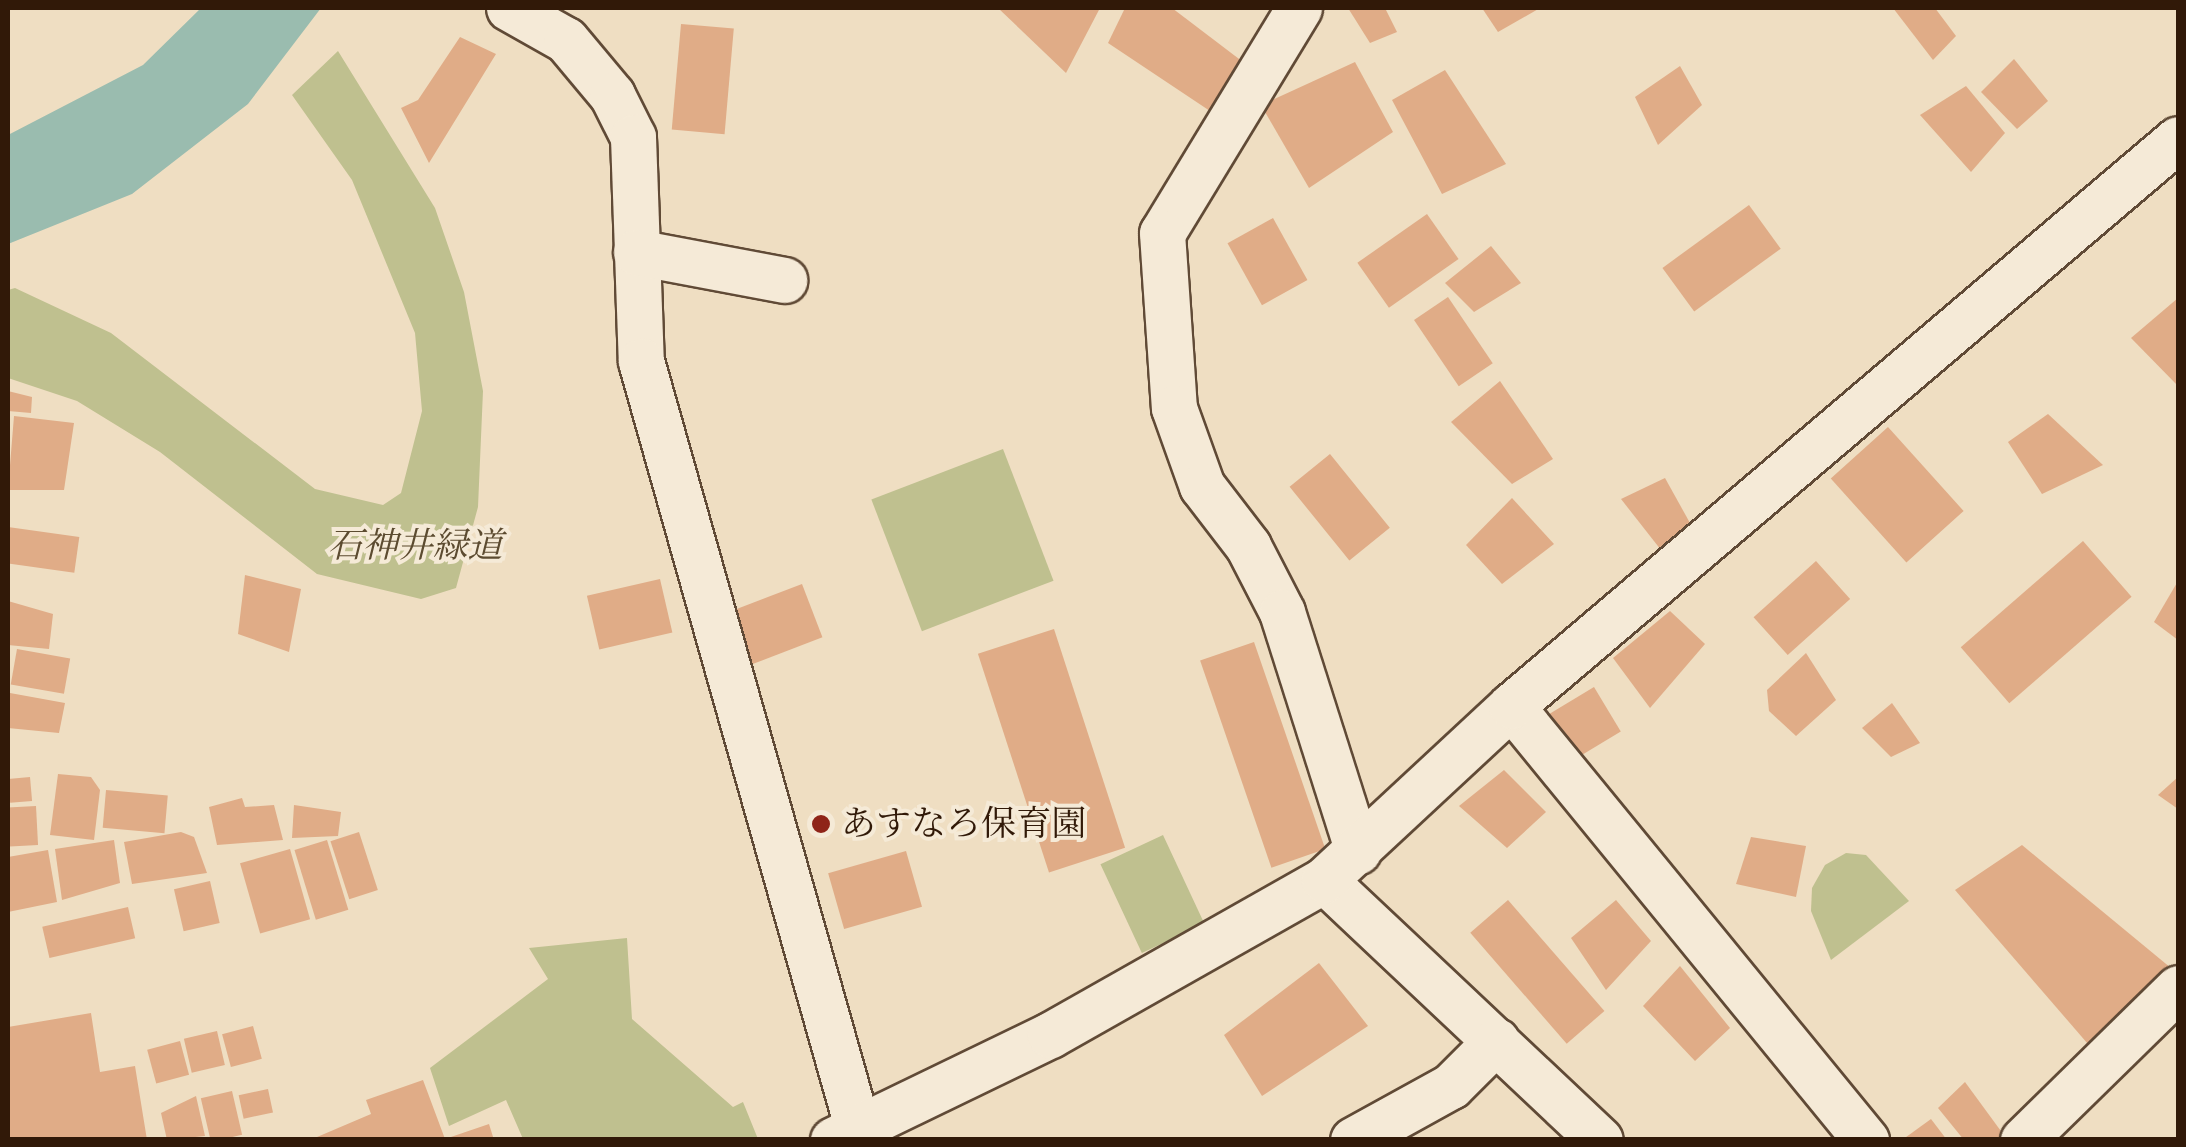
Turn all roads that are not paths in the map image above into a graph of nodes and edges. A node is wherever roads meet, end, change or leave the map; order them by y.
1 (509, 8) edge
2 (1299, 8) edge
3 (2178, 139) edge
4 (636, 252) junction
5 (784, 280) dead end
6 (1511, 706) junction
7 (1341, 866) junction
8 (2178, 988) edge
9 (1496, 1041) junction
10 (851, 1136) edge
11 (1353, 1140) edge
12 (1600, 1140) edge
13 (1866, 1140) edge
14 (2023, 1140) edge

1 - 4 street
2 - 7 street
3 - 6 street
4 - 5 street
4 - 10 street
6 - 7 street
6 - 13 street
7 - 9 street
7 - 10 street
8 - 14 street
9 - 11 street
9 - 12 street

